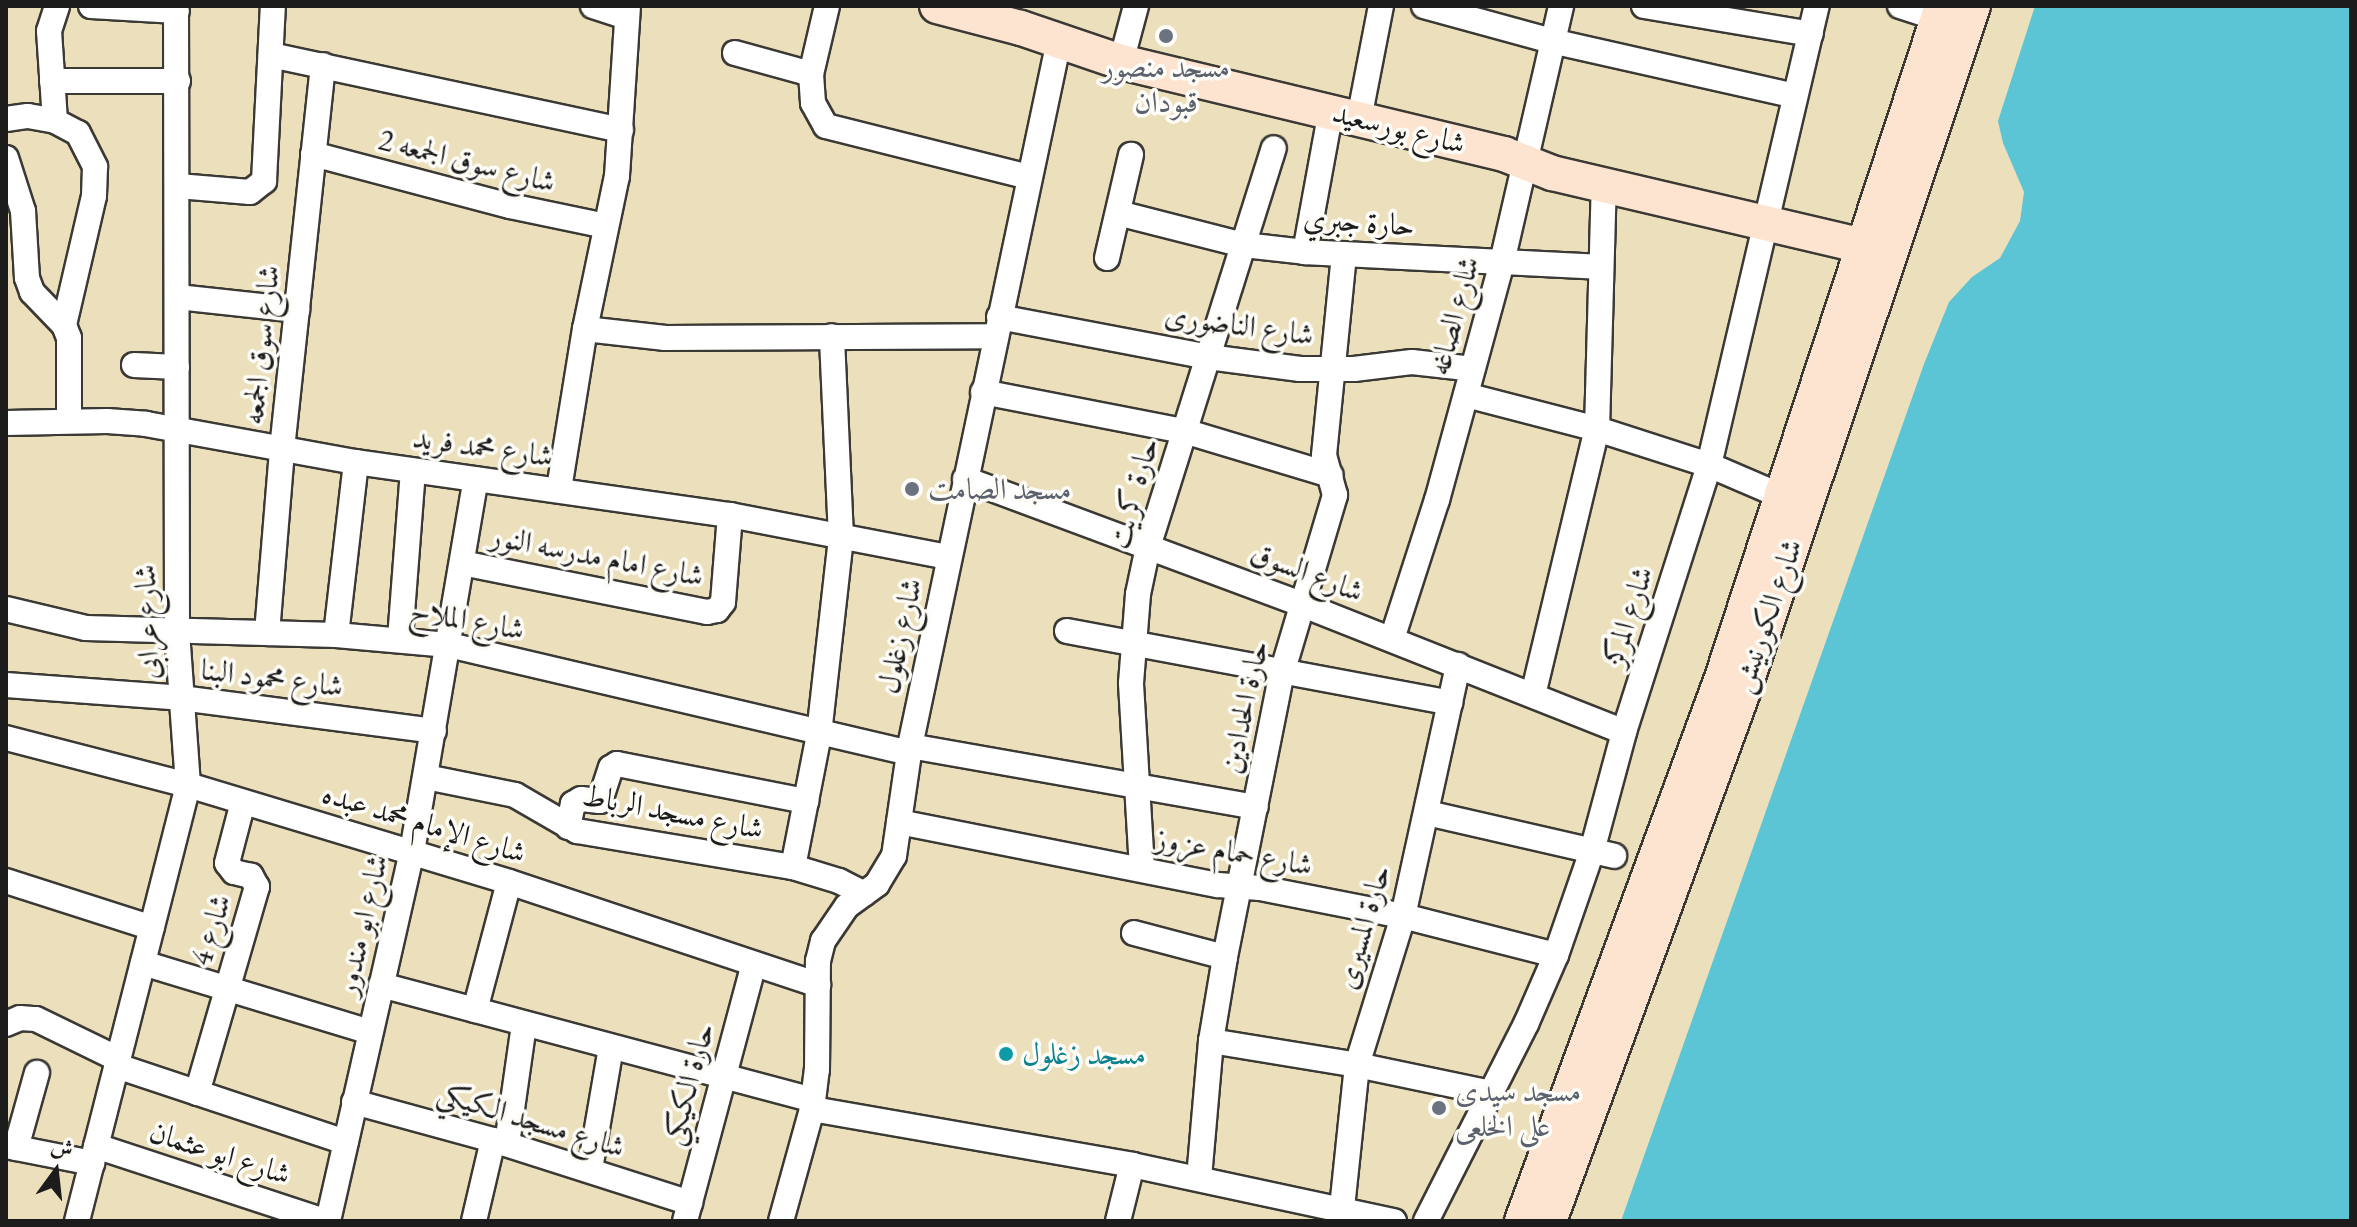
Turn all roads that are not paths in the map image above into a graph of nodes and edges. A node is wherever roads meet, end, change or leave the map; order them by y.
1 (57, 6) edge
2 (91, 6) edge
3 (273, 6) edge
4 (593, 6) edge
5 (827, 6) edge
6 (937, 6) edge
7 (1136, 6) edge
8 (1381, 6) edge
9 (1424, 6) edge
10 (1561, 6) edge
11 (1644, 6) edge
12 (1817, 6) edge
13 (1900, 6) edge
14 (1973, 6) edge
15 (176, 8) edge
16 (627, 11) edge
17 (1940, 12) edge
18 (1022, 17) edge
19 (1811, 34) junction
20 (1059, 41) junction
21 (1556, 42) junction
22 (735, 53) dead end
23 (271, 55) junction
24 (1121, 62) junction
25 (323, 65) junction
26 (811, 74) junction
27 (52, 81) junction
28 (178, 81) junction
29 (1795, 96) junction
30 (1345, 115) junction
31 (6, 119) edge
32 (55, 121) junction
33 (621, 130) junction
34 (1274, 148) dead end
35 (313, 154) junction
36 (1131, 155) dead end
37 (6, 158) edge
38 (1527, 163) junction
39 (1029, 177) junction
40 (1604, 185) junction
41 (178, 186) junction
42 (1118, 213) junction
43 (1765, 223) junction
44 (606, 226) junction
45 (1244, 245) junction
46 (1863, 246) junction
47 (1305, 252) junction
48 (1344, 254) junction
49 (1107, 258) dead end
50 (1502, 262) junction
51 (1601, 267) junction
52 (178, 297) junction
53 (1859, 300) junction
54 (297, 310) junction
55 (64, 325) junction
56 (997, 327) junction
57 (585, 329) junction
58 (832, 336) junction
59 (1208, 357) junction
60 (134, 365) dead end
61 (177, 367) junction
62 (1332, 369) junction
63 (1473, 369) junction
64 (983, 392) junction
65 (1466, 395) junction
66 (69, 421) junction
67 (6, 423) edge
68 (177, 429) junction
69 (1597, 429) junction
70 (1184, 431) junction
71 (282, 449) junction
72 (356, 462) junction
73 (1709, 465) junction
74 (413, 470) junction
75 (1331, 475) junction
76 (476, 479) junction
77 (965, 479) junction
78 (559, 489) junction
79 (1781, 496) junction
80 (730, 515) junction
81 (841, 537) junction
82 (1148, 547) junction
83 (949, 557) junction
84 (462, 563) junction
85 (1301, 604) junction
86 (6, 609) edge
87 (1067, 631) dead end
88 (177, 633) junction
89 (267, 633) junction
90 (336, 635) junction
91 (400, 639) junction
92 (1392, 639) junction
93 (1132, 643) junction
94 (449, 645) junction
95 (1458, 665) junction
96 (1282, 673) junction
97 (6, 685) edge
98 (1533, 695) junction
99 (181, 698) junction
100 (1450, 703) junction
101 (434, 731) junction
102 (1624, 732) junction
103 (819, 734) junction
104 (6, 738) edge
105 (910, 749) junction
106 (426, 777) junction
107 (188, 785) junction
108 (1137, 786) junction
109 (806, 801) junction
110 (243, 802) junction
111 (1256, 807) junction
112 (1427, 813) junction
113 (899, 822) junction
114 (568, 827) junction
115 (412, 852) junction
116 (1603, 853) junction
117 (793, 867) junction
118 (1142, 869) junction
119 (6, 881) edge
120 (509, 882) junction
121 (1239, 887) junction
122 (864, 894) junction
123 (1403, 916) junction
124 (152, 928) junction
125 (1134, 933) dead end
126 (1556, 955) junction
127 (1225, 957) junction
128 (143, 963) junction
129 (754, 964) junction
130 (381, 985) junction
131 (818, 985) junction
132 (227, 988) junction
133 (475, 1010) junction
134 (9, 1023) edge
135 (524, 1024) junction
136 (370, 1032) junction
137 (1211, 1041) junction
138 (611, 1047) junction
139 (118, 1062) junction
140 (1357, 1065) junction
141 (37, 1073) dead end
142 (723, 1076) junction
143 (197, 1093) junction
144 (1491, 1093) junction
145 (354, 1102) junction
146 (812, 1104) junction
147 (346, 1142) junction
148 (500, 1142) junction
149 (11, 1147) edge
150 (94, 1155) junction
151 (1132, 1165) junction
152 (590, 1169) junction
153 (1199, 1178) junction
154 (1342, 1208) junction
155 (688, 1212) edge
156 (77, 1221) edge
157 (326, 1221) edge
158 (474, 1221) edge
159 (781, 1221) edge
160 (1118, 1221) edge
161 (1394, 1221) edge
162 (1426, 1221) edge
163 (1522, 1221) edge
164 (1549, 1221) edge

1 - 27 street
2 - 15 street
3 - 23 street
4 - 16 street
5 - 26 street
6 - 18 main road, شارع بورسعيد
7 - 24 street
8 - 30 street
9 - 21 street
10 - 21 street, شارع الصاغه
11 - 19 street
12 - 19 street, شارع المركز
13 - 17 street
14 - 53 main road, شارع الكورنيش
15 - 28 street, شارع عرابى
16 - 33 street
17 - 46 main road, شارع الكورنيش
18 - 20 main road, شارع بورسعيد
19 - 29 street, شارع المركز
20 - 24 main road, شارع بورسعيد
20 - 39 street, شارع زغلول
21 - 29 street
21 - 38 street, شارع الصاغه
22 - 26 street
23 - 25 street
23 - 41 street
24 - 30 main road, شارع بورسعيد
25 - 33 street
25 - 35 street, شارع سوق الجمعه
26 - 39 street
27 - 28 street
27 - 32 street
28 - 41 street, شارع عرابى
29 - 43 street, شارع المركز
30 - 38 main road, شارع بورسعيد
30 - 47 street
31 - 32 street
32 - 55 street
33 - 44 street
34 - 45 street, حارة كريت
35 - 44 street, شارع سوق الجمعه 2
35 - 54 street, شارع سوق الجمعه
36 - 42 street
37 - 55 street
38 - 40 main road, شارع بورسعيد
38 - 50 street, شارع الصاغه
39 - 56 street, شارع زغلول
40 - 43 main road, شارع بورسعيد
40 - 51 street
41 - 52 street, شارع عرابى
42 - 45 street, حارة جبري
42 - 49 street
43 - 46 main road, شارع بورسعيد
43 - 73 street, شارع المركز
44 - 57 street
45 - 47 street, حارة جبري
45 - 59 street, حارة كريت
46 - 53 main road, شارع الكورنيش
47 - 48 street, حارة جبري
48 - 50 street, حارة جبري
48 - 62 street, حارة الحدادين
50 - 51 street, حارة جبري
50 - 63 street, شارع الصاغه
51 - 69 street
52 - 54 street
52 - 61 street, شارع عرابى
53 - 79 main road, شارع الكورنيش
53 - 164 main road, شارع الكورنيش
54 - 71 street, شارع سوق الجمعه
55 - 66 street
56 - 58 street, شارع الناضورى
56 - 59 street, شارع الناضورى
56 - 64 street, شارع زغلول
57 - 58 street, شارع الناضورى
57 - 78 street
58 - 81 street
59 - 62 street, شارع الناضورى
59 - 70 street, حارة كريت
60 - 61 street
61 - 68 street, شارع عرابى
62 - 63 street, شارع الناضورى
62 - 75 street, حارة الحدادين
63 - 65 street, شارع الصاغه
64 - 70 street
64 - 77 street, شارع زغلول
65 - 69 street
65 - 92 street, شارع الصاغه
66 - 67 street, شارع محمد فريد
66 - 68 street, شارع محمد فريد
68 - 71 street, شارع محمد فريد
68 - 88 street, شارع عرابى
69 - 73 street
69 - 98 street
70 - 75 street
70 - 82 street, حارة كريت
71 - 72 street, شارع محمد فريد
71 - 89 street, شارع سوق الجمعه
72 - 74 street, شارع محمد فريد
72 - 90 street
73 - 79 street
73 - 102 street, شارع المركز
74 - 76 street, شارع محمد فريد
74 - 91 street
75 - 85 street, حارة الحدادين
76 - 78 street, شارع محمد فريد
76 - 84 street, شارع ابو مندور
77 - 82 street, شارع السوق
77 - 83 street, شارع زغلول
78 - 80 street, شارع محمد فريد
79 - 163 main road, شارع الكورنيش
80 - 81 street, شارع محمد فريد
80 - 84 street, شارع امام مدرسه النور
81 - 83 street, شارع محمد فريد
81 - 103 street
82 - 85 street, شارع السوق
82 - 93 street, حارة كريت
83 - 105 street, شارع زغلول
84 - 94 street, شارع ابو مندور
85 - 92 street, شارع السوق
85 - 96 street, حارة الحدادين
86 - 88 street, شارع الملاح
87 - 93 street
88 - 89 street, شارع الملاح
88 - 99 street, شارع عرابى
89 - 90 street, شارع الملاح
90 - 91 street, شارع الملاح
91 - 94 street, شارع الملاح
92 - 95 street, شارع السوق
93 - 96 street
93 - 108 street, حارة كريت
94 - 101 street, شارع ابو مندور
94 - 103 street, شارع الملاح
95 - 98 street, شارع السوق
95 - 100 street, حارة المسيرى
96 - 100 street
96 - 111 street, حارة الحدادين
97 - 99 street, شارع محمود البنا
98 - 102 street, شارع السوق
99 - 101 street, شارع محمود البنا
99 - 107 street, شارع عرابى
100 - 112 street, حارة المسيرى
101 - 106 street, شارع ابو مندور
102 - 116 street, شارع المركز
103 - 105 street, شارع الملاح
103 - 109 street
104 - 107 street, شارع الإمام محمد عبده
105 - 108 street, شارع الملاح
105 - 113 street, شارع زغلول
106 - 114 street, شارع مسجد الرباط
106 - 115 street, شارع ابو مندور
107 - 110 street, شارع الإمام محمد عبده
107 - 124 street, شارع عرابى
108 - 111 street, شارع الملاح
108 - 118 street, حارة كريت
109 - 114 street
109 - 117 street
110 - 115 street, شارع الإمام محمد عبده
110 - 132 street, شارع 4
111 - 121 street, حارة الحدادين
112 - 116 street
112 - 123 street, حارة المسيرى
113 - 118 street, شارع حمام عزوز
113 - 122 street, شارع زغلول
114 - 117 street, شارع مسجد الرباط
115 - 120 street, شارع الإمام محمد عبده
115 - 130 street, شارع ابو مندور
116 - 126 street, شارع المركز
117 - 122 street, شارع مسجد الرباط
118 - 121 street, شارع حمام عزوز
119 - 124 street
120 - 129 street, شارع الإمام محمد عبده
120 - 133 street
121 - 123 street, شارع حمام عزوز
121 - 127 street, حارة الحدادين
122 - 131 street, شارع زغلول
123 - 126 street, شارع حمام عزوز
123 - 140 street, حارة المسيرى
124 - 128 street, شارع عرابى
125 - 127 street
126 - 144 street, شارع المركز
127 - 137 street, حارة الحدادين
128 - 132 street
128 - 139 street, شارع عرابى
129 - 131 street, شارع الإمام محمد عبده
129 - 142 street, حارة الكيكي
130 - 133 street
130 - 136 street, شارع ابو مندور
131 - 146 street, شارع زغلول
132 - 136 street
132 - 143 street, شارع 4
133 - 135 street
134 - 139 street
135 - 138 street
135 - 148 street
136 - 145 street, شارع ابو مندور
137 - 140 street
137 - 153 street, حارة الحدادين
138 - 142 street
138 - 152 street
139 - 143 street
139 - 150 street, شارع عرابى
140 - 144 street
140 - 154 street, حارة المسيرى
141 - 149 street
142 - 146 street
142 - 155 street, حارة الكيكي
143 - 147 street
144 - 162 street, شارع المركز
145 - 147 street, شارع ابو مندور
145 - 148 street, شارع مسجد الكيكي
146 - 151 street
146 - 159 street, شارع زغلول
147 - 157 street, شارع ابو مندور
148 - 152 street, شارع مسجد الكيكي
148 - 158 street
149 - 150 street, شارع ابو عثمان
150 - 156 street, شارع عرابى
150 - 157 street, شارع ابو عثمان
151 - 153 street
151 - 160 street
152 - 155 street, شارع مسجد الكيكي
153 - 154 street
154 - 161 street

